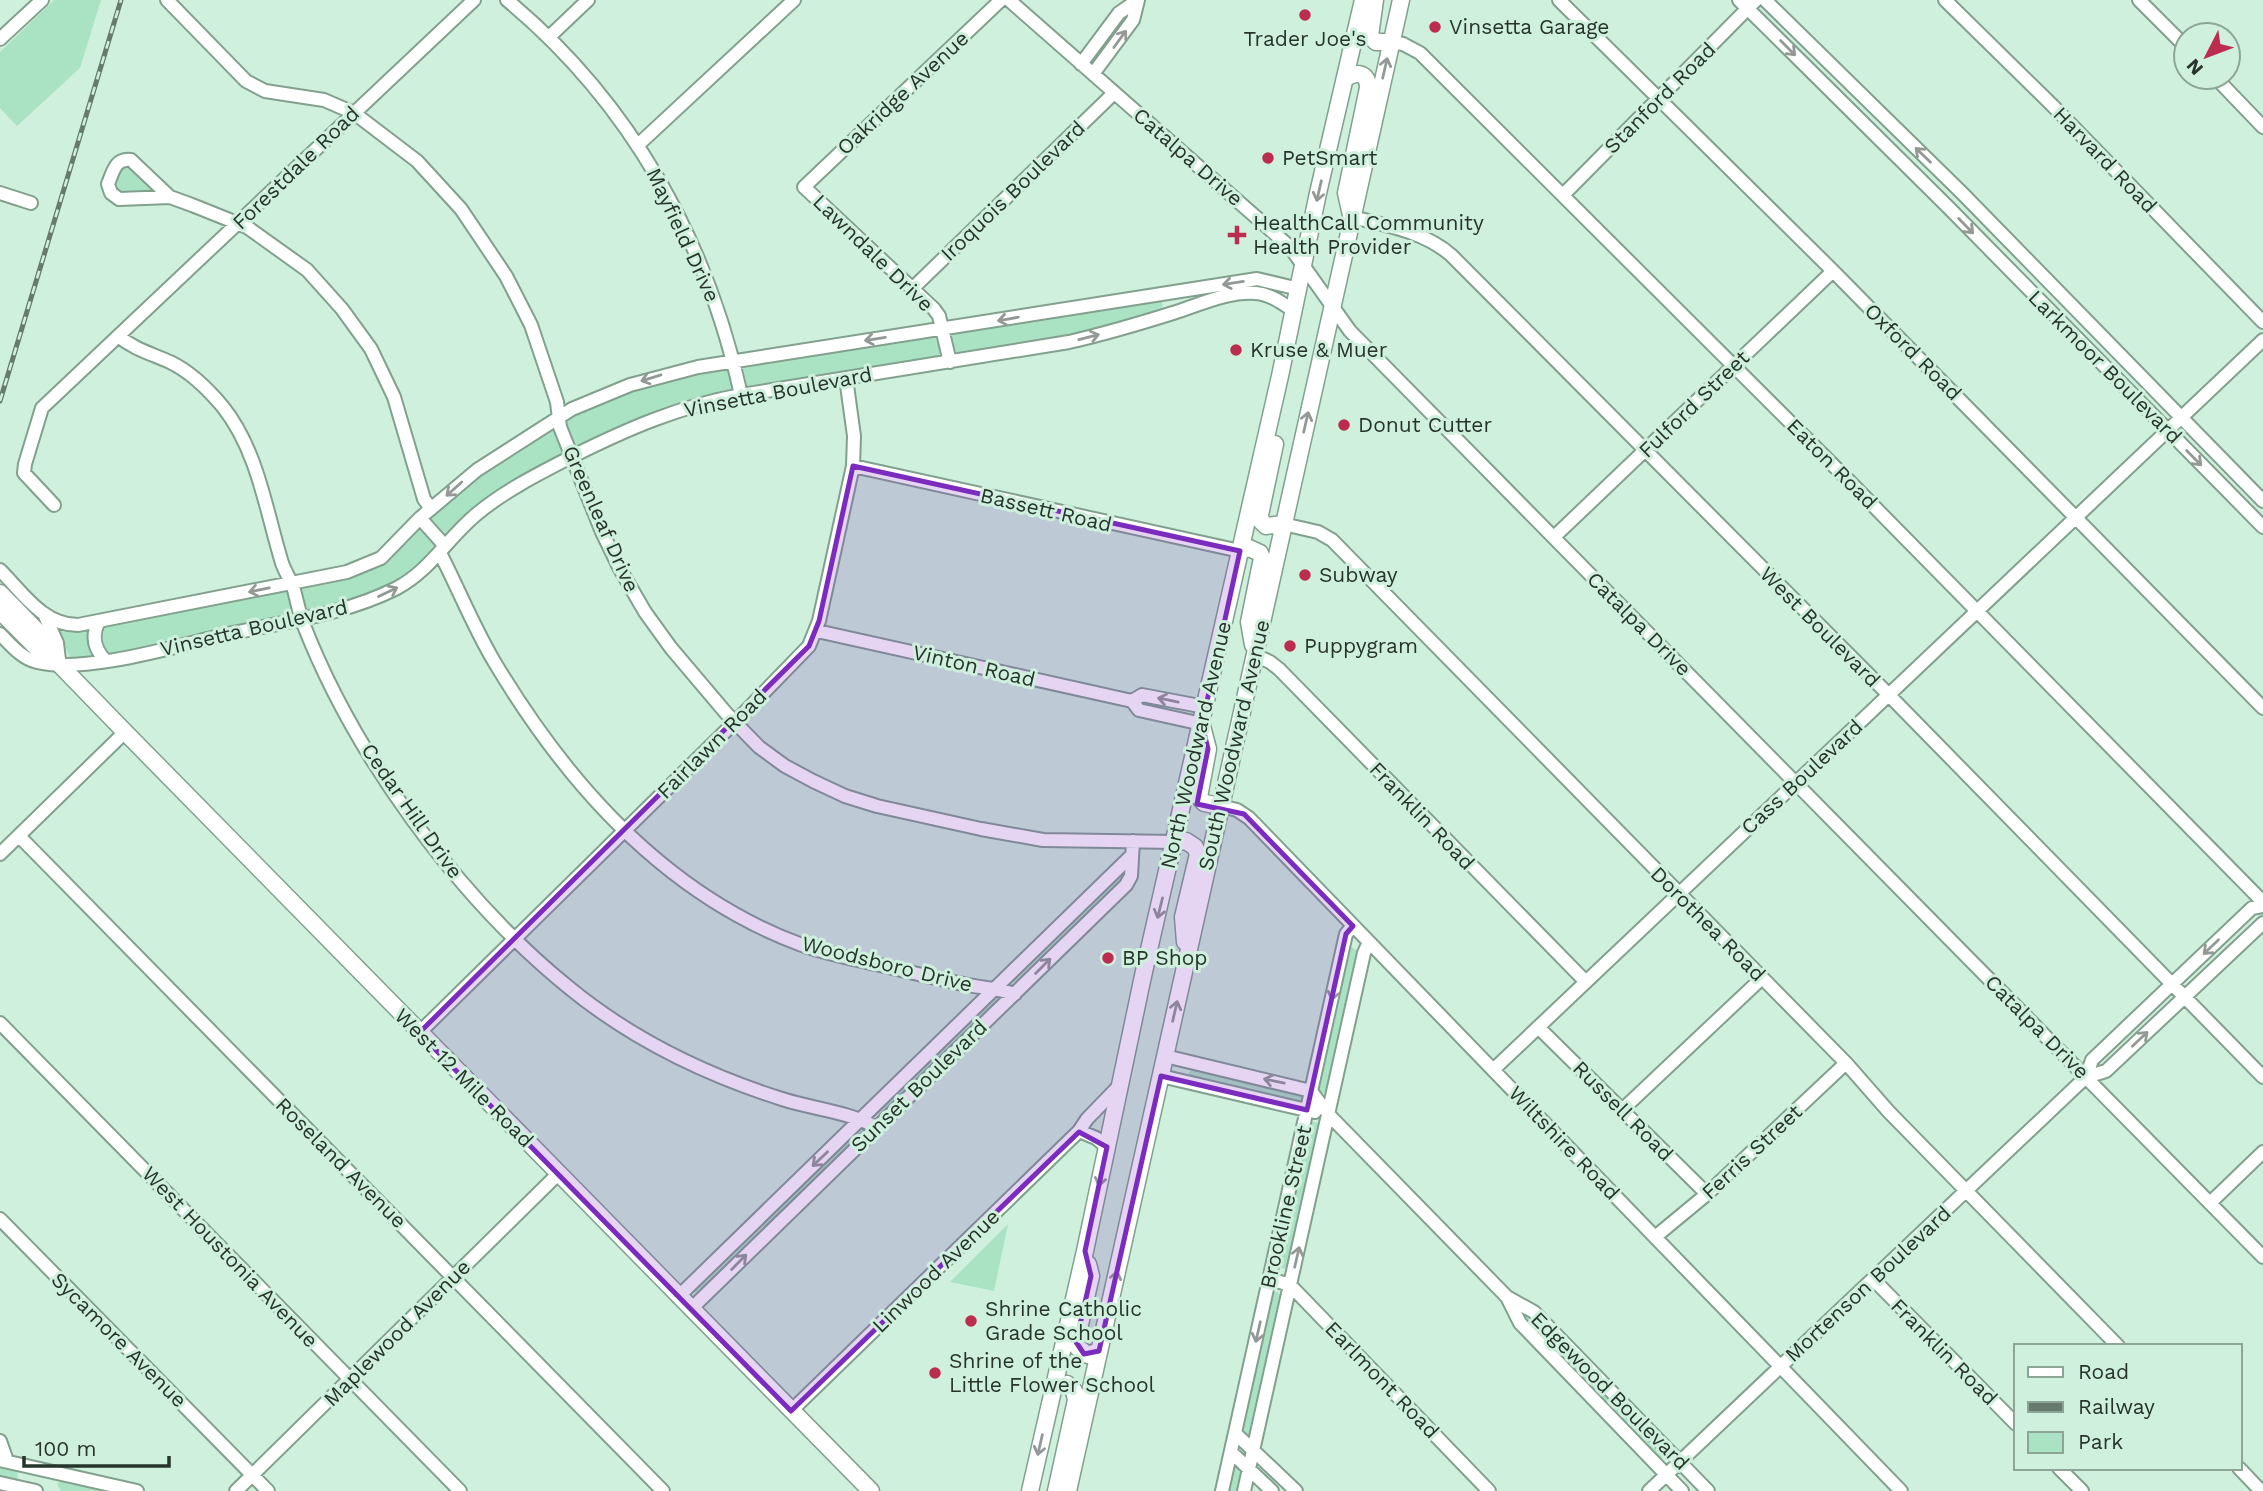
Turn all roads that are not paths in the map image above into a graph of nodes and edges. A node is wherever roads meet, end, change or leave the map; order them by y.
1 (41, 0) edge
2 (167, 0) edge
3 (474, 0) edge
4 (507, 0) edge
5 (588, 0) edge
6 (794, 0) edge
7 (1001, 0) edge
8 (1009, 0) edge
9 (1138, 0) edge
10 (1363, 0) edge
11 (1376, 0) edge
12 (1401, 0) edge
13 (1559, 0) edge
14 (1765, 0) edge
15 (1945, 0) edge
16 (2139, 0) edge
17 (1747, 3) edge
18 (3, 30) edge
19 (2172, 33) edge
20 (549, 37) junction
21 (1391, 42) junction
22 (1080, 64) junction
23 (1093, 74) junction
24 (1346, 78) junction
25 (2228, 91) edge
26 (1114, 93) junction
27 (1659, 98) junction
28 (354, 113) junction
29 (2263, 127) edge
30 (639, 144) junction
31 (804, 187) joint
32 (0, 193) edge
33 (1962, 193) junction
34 (1563, 195) junction
35 (170, 197) junction
36 (31, 204) dead end
37 (1948, 207) junction
38 (1352, 217) junction
39 (238, 223) junction
40 (1304, 266) junction
41 (1833, 271) junction
42 (912, 289) junction
43 (1299, 289) junction
44 (1168, 293) junction
45 (1332, 307) junction
46 (1294, 311) junction
47 (1173, 313) junction
48 (2263, 322) edge
49 (942, 328) junction
50 (118, 336) junction
51 (2263, 340) edge
52 (734, 362) junction
53 (950, 362) junction
54 (1734, 366) junction
55 (1280, 376) junction
56 (846, 378) junction
57 (741, 395) junction
58 (2181, 418) junction
59 (558, 419) junction
60 (2167, 431) junction
61 (1645, 450) junction
62 (573, 456) junction
63 (853, 466) junction
64 (2263, 501) edge
65 (54, 505) dead end
66 (431, 509) junction
67 (2076, 517) junction
68 (420, 519) junction
69 (1283, 524) junction
70 (2263, 527) edge
71 (1554, 537) junction
72 (442, 550) junction
73 (1240, 551) junction
74 (0, 570) edge
75 (291, 583) junction
76 (0, 593) edge
77 (0, 611) edge
78 (1978, 611) junction
79 (45, 616) junction
80 (301, 619) junction
81 (99, 621) junction
82 (817, 631) junction
83 (0, 634) edge
84 (1255, 655) junction
85 (106, 661) junction
86 (59, 664) junction
87 (1888, 695) junction
88 (1132, 701) junction
89 (1205, 706) junction
90 (2263, 708) edge
91 (734, 722) junction
92 (1202, 724) junction
93 (125, 732) junction
94 (1796, 782) junction
95 (1221, 806) junction
96 (625, 831) junction
97 (19, 836) junction
98 (1133, 841) junction
99 (1175, 842) junction
100 (0, 854) edge
101 (1132, 855) junction
102 (1678, 894) junction
103 (2263, 904) edge
104 (2263, 922) edge
105 (1353, 926) junction
106 (515, 939) junction
107 (1369, 942) junction
108 (1186, 959) junction
109 (1762, 978) junction
110 (1586, 982) junction
111 (2172, 984) junction
112 (996, 988) junction
113 (1015, 994) junction
114 (2185, 997) junction
115 (0, 1023) edge
116 (1538, 1027) junction
117 (419, 1034) junction
118 (1165, 1055) junction
119 (1846, 1063) junction
120 (1493, 1070) junction
121 (1161, 1076) junction
122 (2086, 1077) junction
123 (2263, 1077) edge
124 (1120, 1086) junction
125 (1311, 1091) junction
126 (1307, 1110) junction
127 (1622, 1110) junction
128 (1329, 1115) junction
129 (861, 1119) junction
130 (876, 1127) junction
131 (1079, 1131) junction
132 (1107, 1147) junction
133 (2263, 1152) edge
134 (558, 1174) junction
135 (1966, 1192) junction
136 (1707, 1194) junction
137 (2210, 1203) junction
138 (0, 1219) edge
139 (1655, 1237) junction
140 (1085, 1251) junction
141 (2263, 1257) edge
142 (453, 1277) junction
143 (1270, 1279) junction
144 (1873, 1279) junction
145 (1290, 1285) junction
146 (678, 1297) junction
147 (1507, 1297) junction
148 (691, 1309) junction
149 (2116, 1344) edge
150 (1099, 1351) junction
151 (1780, 1367) junction
152 (349, 1379) junction
153 (1053, 1387) junction
154 (792, 1411) junction
155 (2014, 1422) edge
156 (1236, 1434) junction
157 (0, 1441) edge
158 (1253, 1449) junction
159 (1231, 1452) junction
160 (4, 1461) edge
161 (1680, 1462) junction
162 (1249, 1467) junction
163 (37, 1469) junction
164 (2061, 1470) edge
165 (2241, 1470) edge
166 (252, 1475) junction
167 (1666, 1475) junction
168 (0, 1483) edge
169 (35, 1491) edge
170 (137, 1491) edge
171 (236, 1491) edge
172 (268, 1491) edge
173 (460, 1491) edge
174 (663, 1491) edge
175 (871, 1491) edge
176 (1030, 1491) edge
177 (1056, 1491) edge
178 (1068, 1491) edge
179 (1222, 1491) edge
180 (1244, 1491) edge
181 (1272, 1491) edge
182 (1296, 1491) edge
183 (1489, 1491) edge
184 (1649, 1491) edge
185 (1682, 1491) edge
186 (1708, 1491) edge
187 (1901, 1491) edge
188 (2082, 1491) edge
189 (2261, 1491) edge

1 - 18 street
2 - 28 street, Greenleaf Drive
3 - 28 street, Forestdale Road
4 - 20 street, Mayfield Drive
5 - 20 street
6 - 30 street
7 - 31 street, Oakridge Avenue
8 - 22 street, Catalpa Drive
9 - 22 street
23 -> 9 street
10 - 24 main road, North Woodward Avenue
11 - 21 main road
12 - 21 main road, South Woodward Avenue
13 - 27 street, Oxford Road
33 -> 14 street, Larkmoor Boulevard
15 - 48 street, Harvard Road
16 - 19 street
17 - 27 street, Stanford Road
17 -> 37 street, Larkmoor Boulevard
20 - 30 street, Mayfield Drive
21 - 34 street, Eaton Road
38 -> 21 main road, South Woodward Avenue
22 - 23 street, Catalpa Drive
23 - 26 street, Catalpa Drive
24 - 38 main road
24 -> 40 main road, North Woodward Avenue
25 - 29 street
26 - 40 street, Catalpa Drive
26 - 42 street, Iroquois Boulevard
27 - 34 street, Stanford Road
27 - 41 street, Oxford Road
28 - 39 street, Forestdale Road
28 - 59 street, Greenleaf Drive
30 - 52 street, Mayfield Drive
31 - 42 street, Lawndale Drive
32 - 36 street
33 - 37 street
33 - 58 street, Larkmoor Boulevard
34 - 54 street, Eaton Road
35 - 35 street
35 - 39 street
37 -> 60 street, Larkmoor Boulevard
38 - 45 main road, South Woodward Avenue
38 - 61 street, West Boulevard
39 - 50 street, Forestdale Road
39 - 66 street
40 - 43 main road, North Woodward Avenue
40 - 45 street, Catalpa Drive
41 - 54 street, Fulford Street
41 - 67 street, Oxford Road
42 - 49 street, Lawndale Drive
43 -> 44 street, Vinsetta Boulevard
43 - 46 main road, North Woodward Avenue
44 - 47 street
44 -> 49 street, Vinsetta Boulevard
69 -> 45 main road, South Woodward Avenue
45 - 71 street, Catalpa Drive
46 - 47 street, Vinsetta Boulevard
46 - 55 main road, North Woodward Avenue
53 -> 47 street, Vinsetta Boulevard
49 -> 52 street, Vinsetta Boulevard
49 - 53 street, Lawndale Drive
50 - 65 street, Forestdale Road
50 - 75 street, Cedar Hill Drive
51 - 58 street, Cass Boulevard
52 - 57 street, Mayfield Drive
52 -> 59 street, Vinsetta Boulevard
53 - 56 street, Vinsetta Boulevard
54 - 61 street, Fulford Street
54 - 78 street, Eaton Road
55 - 69 main road
55 - 73 main road, North Woodward Avenue
56 - 57 street, Vinsetta Boulevard
56 - 63 street, Fairlawn Road
57 - 62 street, Vinsetta Boulevard
58 - 60 street, Cass Boulevard
58 - 64 street, Larkmoor Boulevard
59 - 62 street, Greenleaf Drive
59 -> 66 street, Vinsetta Boulevard
60 - 67 street, Cass Boulevard
60 -> 70 street, Larkmoor Boulevard
61 - 71 street, Fulford Street
61 - 87 street, West Boulevard
62 - 72 street, Vinsetta Boulevard
62 - 91 street, Greenleaf Drive
63 - 73 street, Bassett Road
63 - 82 street, Fairlawn Road
66 - 68 street, Vinsetta Boulevard
67 - 78 street, Cass Boulevard
67 - 90 street, Oxford Road
68 - 72 street, Woodsboro Drive
68 - 75 street, Vinsetta Boulevard
69 - 84 main road, South Woodward Avenue
69 - 102 street, Dorothea Road
71 - 94 street, Catalpa Drive
80 -> 72 street, Vinsetta Boulevard
72 - 96 street, Woodsboro Drive
73 - 84 main road
73 - 89 main road, North Woodward Avenue
74 - 79 street
75 - 80 street, Cedar Hill Drive
75 -> 81 street, Vinsetta Boulevard
76 - 86 main road, West 12 Mile Road
77 - 86 main road, West 12 Mile Road
78 - 87 street, Cass Boulevard
78 - 103 street, Eaton Road
79 - 81 street, Vinsetta Boulevard
79 - 86 street
80 - 85 street, Vinsetta Boulevard
80 - 106 street, Cedar Hill Drive
81 - 85 street
82 - 88 street, Vinton Road
82 - 91 street, Fairlawn Road
83 - 86 street, Vinsetta Boulevard
84 - 95 main road, South Woodward Avenue
84 - 110 street, Franklin Road
85 - 86 street, Vinsetta Boulevard
86 - 93 main road, West 12 Mile Road
87 - 94 street, Cass Boulevard
87 - 111 street, West Boulevard
89 -> 88 street, Vinton Road
88 - 92 street, Vinton Road
89 - 92 main road, North Woodward Avenue
91 - 96 street, Fairlawn Road
91 - 98 street, Greenleaf Drive
92 - 95 main road
92 - 99 main road, North Woodward Avenue
93 - 97 street
93 - 117 main road, West 12 Mile Road
94 - 102 street, Cass Boulevard
94 - 122 street, Catalpa Drive
95 - 105 street, Wiltshire Road
95 - 108 main road, South Woodward Avenue
96 - 106 street, Fairlawn Road
96 - 112 street, Woodsboro Drive
97 - 100 street
97 - 142 street, Roseland Avenue
98 - 99 street, Greenleaf Drive
98 - 101 street, Sunset Boulevard
99 - 108 main road
99 -> 124 main road, North Woodward Avenue
101 - 112 street, Sunset Boulevard
113 -> 101 street, Sunset Boulevard
102 - 109 street, Dorothea Road
102 - 110 street, Cass Boulevard
103 -> 111 street, Mortenson Boulevard
104 - 114 street, Mortenson Boulevard
105 - 107 street, Wiltshire Road
105 -> 125 street, Brookline Street
106 - 117 street, Fairlawn Road
106 - 129 street, Cedar Hill Drive
107 - 120 street, Wiltshire Road
107 - 128 street, Brookline Street
118 -> 108 main road, South Woodward Avenue
109 - 119 street, Dorothea Road
109 - 127 street
110 - 116 street, Cass Boulevard
111 - 114 street, West Boulevard
111 - 122 street, Mortenson Boulevard
112 - 113 street, Woodsboro Drive
112 - 129 street, Sunset Boulevard
113 - 130 street, Sunset Boulevard
122 -> 114 street, Mortenson Boulevard
114 - 123 street, West Boulevard
115 - 152 street, West Houstonia Avenue
116 - 120 street, Cass Boulevard
116 - 127 street, Russell Road
117 - 134 main road, West 12 Mile Road
118 - 121 main road, South Woodward Avenue
125 -> 118 street
119 - 135 street, Dorothea Road
119 - 136 street, Ferris Street
120 - 139 street, Wiltshire Road
121 - 126 street
150 -> 121 main road, South Woodward Avenue
122 - 135 street, Mortenson Boulevard
122 - 137 street, Catalpa Drive
124 - 131 street, Linwood Avenue
124 - 132 main road, North Woodward Avenue
125 - 126 street, Brookline Street
125 - 128 street, Edgewood Boulevard
126 - 128 street
126 - 143 street, Brookline Street
127 - 136 street, Russell Road
145 -> 128 street, Brookline Street
128 - 147 street, Edgewood Boulevard
129 - 130 street, Cedar Hill Drive
129 -> 146 street, Sunset Boulevard
148 -> 130 street, Sunset Boulevard
131 - 132 street
131 - 154 street, Linwood Avenue
132 -> 140 main road, North Woodward Avenue
133 - 137 street
134 - 142 street, Maplewood Avenue
134 - 146 main road, West 12 Mile Road
135 - 144 street, Mortenson Boulevard
135 - 149 street, Dorothea Road
136 - 139 street, Ferris Street
137 - 141 street, Catalpa Drive
138 - 166 street, Sycamore Avenue
139 - 151 street, Wiltshire Road
140 - 150 main road
140 - 153 main road, North Woodward Avenue
142 - 152 street, Maplewood Avenue
142 - 174 street, Roseland Avenue
143 - 145 street, Earlmont Road
143 -> 156 street, Brookline Street
144 - 151 street, Mortenson Boulevard
144 - 155 street, Franklin Road
145 - 158 street, Brookline Street
145 - 183 street, Earlmont Road
146 - 148 main road, West 12 Mile Road
147 - 161 street, Edgewood Boulevard
147 - 167 street, Edgewood Boulevard
148 - 154 main road, West 12 Mile Road
150 - 178 main road, South Woodward Avenue
151 - 161 street, Mortenson Boulevard
151 - 187 street, Wiltshire Road
152 - 166 street, Maplewood Avenue
152 - 173 street, West Houstonia Avenue
153 -> 176 main road, North Woodward Avenue
153 - 177 main road
154 - 175 main road, West 12 Mile Road
156 - 158 street
156 - 159 street, Brookline Street
157 - 160 street
158 - 162 street, Brookline Street
158 - 182 street
159 - 162 street
159 - 179 street, Brookline Street
160 - 163 street
161 - 167 street, Mortenson Boulevard
161 - 186 street, Edgewood Boulevard
162 - 180 street, Brookline Street
162 - 181 street
163 - 169 street
163 - 170 street
164 - 188 street
165 - 189 street
166 - 171 street, Maplewood Avenue
166 - 172 street, Sycamore Avenue
167 - 184 street, Mortenson Boulevard
167 - 185 street, Edgewood Boulevard
168 - 169 street

